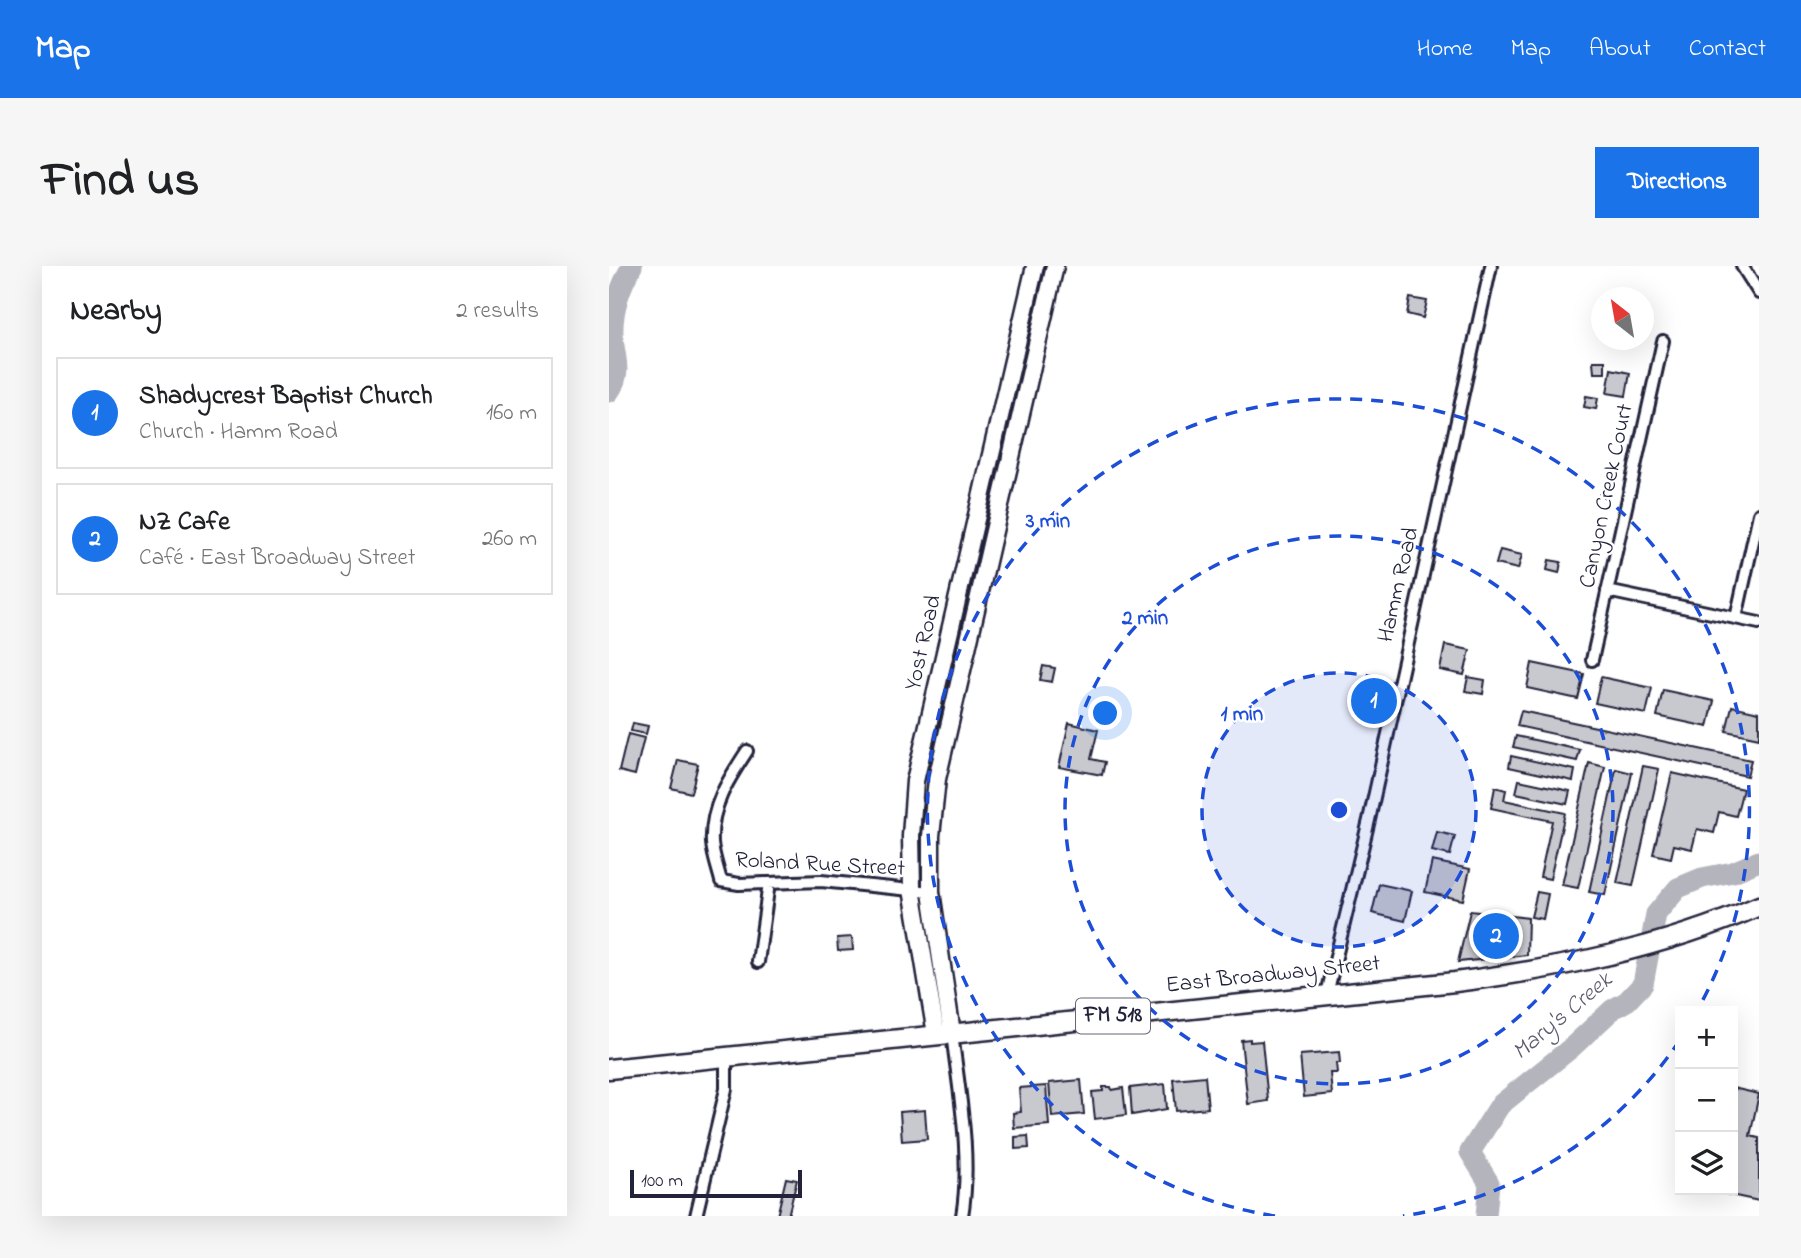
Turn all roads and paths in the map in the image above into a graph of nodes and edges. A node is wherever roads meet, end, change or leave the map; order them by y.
1 (1035, 266) edge
2 (1055, 266) edge
3 (1491, 266) edge
4 (1742, 266) edge
5 (1759, 293) edge
6 (1663, 341) dead end
7 (999, 422) junction
8 (1018, 427) junction
9 (1759, 514) edge
10 (1607, 591) junction
11 (1736, 618) junction
12 (1759, 623) edge
13 (949, 634) junction
14 (969, 639) junction
15 (1592, 660) dead end
16 (747, 751) dead end
17 (913, 809) junction
18 (934, 813) junction
19 (769, 883) junction
20 (912, 889) junction
21 (931, 892) junction
22 (1759, 906) edge
23 (758, 961) dead end
24 (1327, 994) junction
25 (944, 1033) junction
26 (726, 1057) junction
27 (609, 1069) edge
28 (697, 1216) edge
29 (962, 1216) edge

1 - 7 main road, Yost Road
2 - 8 main road, Yost Road
3 - 24 street, Hamm Road
4 - 5 street
6 - 10 street, Canyon Creek Court
7 - 8 main road
7 - 13 main road, Yost Road
8 - 14 main road, Yost Road
9 - 11 street
10 - 11 street
10 - 15 street, Canyon Creek Court
11 - 12 street
13 - 14 main road
13 - 17 main road, Yost Road
14 - 18 main road, Yost Road
16 - 19 street, Roland Rue Street
17 - 18 main road
17 - 20 main road, Yost Road
18 - 21 main road, Yost Road
19 - 20 street, Roland Rue Street
19 - 23 street
20 - 21 street, Roland Rue Street
20 - 25 main road, Yost Road
21 - 25 main road, Yost Road
22 - 24 main road, East Broadway Street / FM 518
24 - 25 main road, East Broadway Street / FM 518
25 - 26 main road, East Broadway Street / FM 518
25 - 29 street
26 - 27 main road, East Broadway Street / FM 518
26 - 28 street

